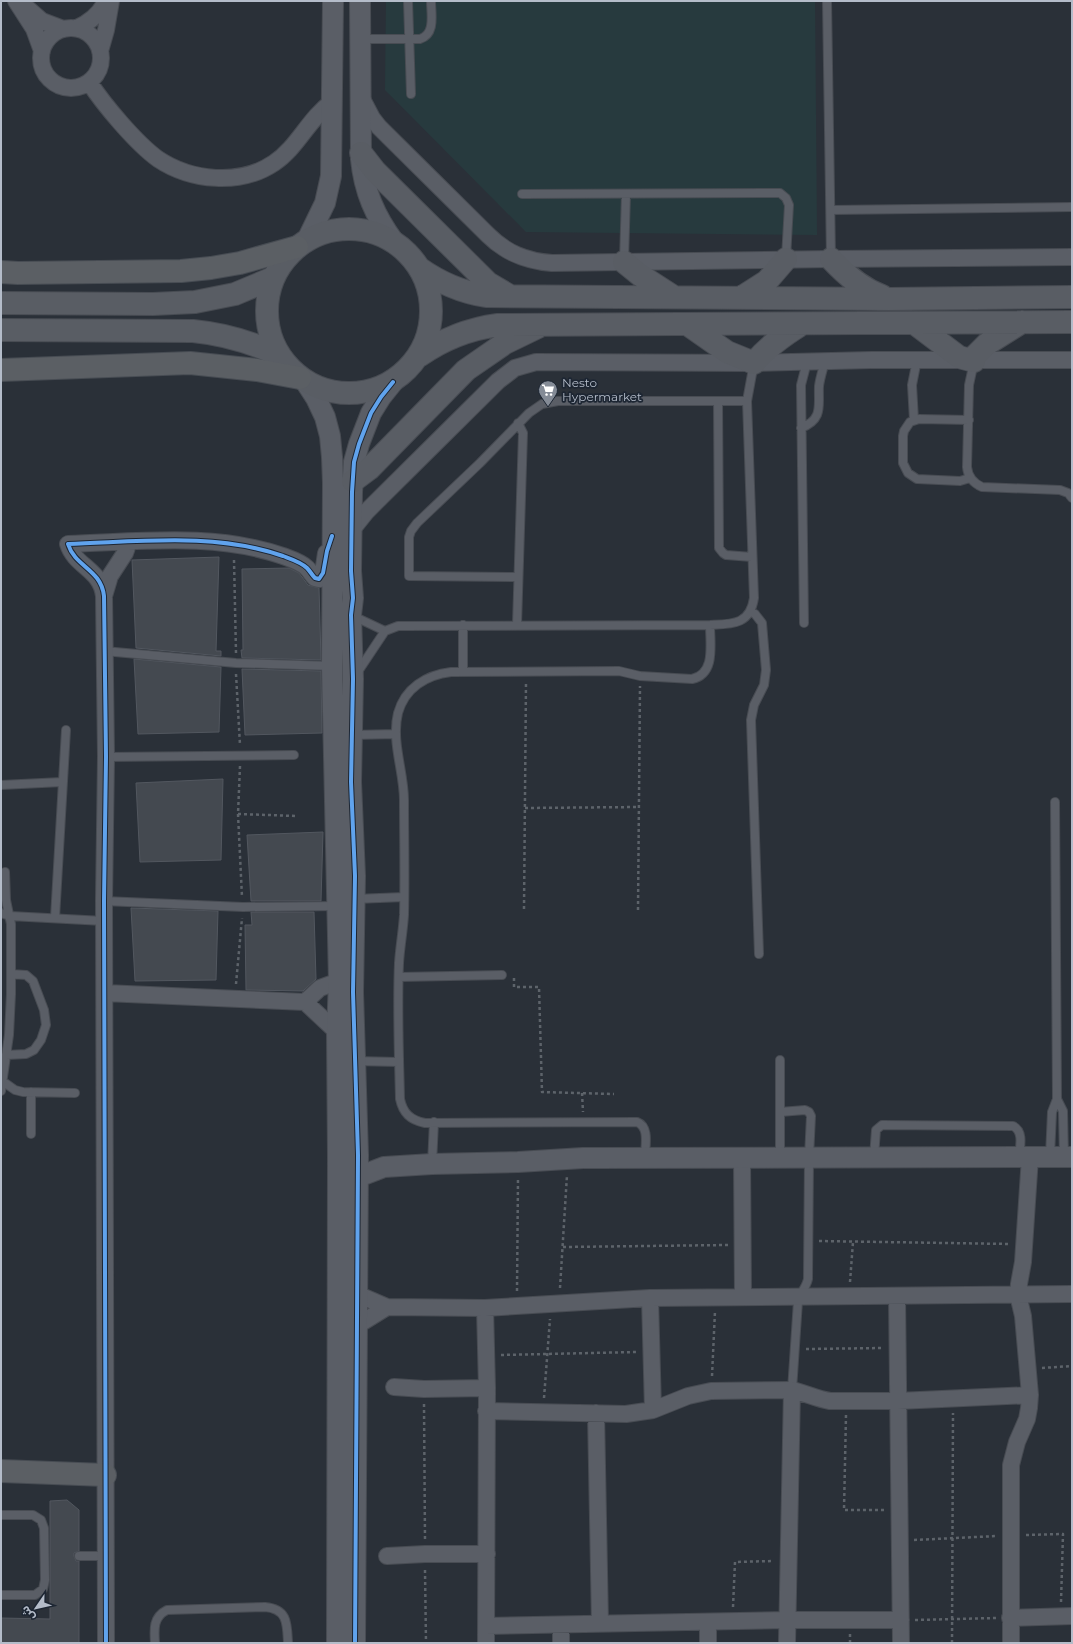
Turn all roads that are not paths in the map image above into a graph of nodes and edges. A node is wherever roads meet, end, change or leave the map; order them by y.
1 (16, 1) edge
2 (19, 1) edge
3 (106, 1) edge
4 (111, 1) edge
5 (333, 1) edge
6 (360, 1) edge
7 (408, 1) edge
8 (431, 1) edge
9 (827, 1) edge
10 (70, 29) junction
11 (360, 39) junction
12 (410, 39) junction
13 (42, 51) junction
14 (100, 51) junction
15 (89, 82) junction
16 (411, 94) dead end
17 (360, 97) junction
18 (332, 102) junction
19 (361, 153) junction
20 (522, 194) dead end
21 (626, 194) junction
22 (1072, 208) edge
23 (831, 210) junction
24 (394, 242) junction
25 (302, 244) junction
26 (1072, 258) edge
27 (786, 259) junction
28 (831, 259) junction
29 (624, 262) junction
30 (420, 268) junction
31 (1, 272) edge
32 (273, 278) junction
33 (510, 296) junction
34 (674, 297) junction
35 (742, 297) junction
36 (1072, 297) edge
37 (889, 298) junction
38 (1, 303) edge
39 (1022, 322) junction
40 (1072, 322) edge
41 (914, 323) junction
42 (544, 324) junction
43 (686, 324) junction
44 (802, 324) junction
45 (1, 330) edge
46 (279, 355) junction
47 (419, 356) junction
48 (917, 360) junction
49 (1072, 360) edge
50 (825, 361) junction
51 (974, 361) junction
52 (754, 362) junction
53 (807, 362) junction
54 (1, 370) edge
55 (303, 379) junction
56 (393, 382) junction
57 (718, 401) junction
58 (747, 401) junction
59 (914, 420) junction
60 (969, 420) junction
61 (518, 423) junction
62 (801, 428) junction
63 (970, 478) junction
64 (353, 480) junction
65 (1072, 498) edge
66 (351, 532) junction
67 (332, 536) junction
68 (129, 542) junction
69 (752, 557) junction
70 (518, 577) junction
71 (104, 596) junction
72 (750, 611) junction
73 (351, 615) junction
74 (804, 623) dead end
75 (463, 625) junction
76 (517, 625) junction
77 (710, 625) junction
78 (385, 631) junction
79 (104, 652) junction
80 (332, 666) junction
81 (463, 672) junction
82 (353, 679) junction
83 (66, 730) dead end
84 (396, 734) junction
85 (351, 735) junction
86 (294, 755) dead end
87 (106, 757) junction
88 (62, 782) junction
89 (1, 784) edge
90 (1055, 802) dead end
91 (5, 872) dead end
92 (404, 897) junction
93 (104, 901) junction
94 (345, 902) junction
95 (1, 912) edge
96 (10, 916) junction
97 (55, 918) junction
98 (104, 921) junction
99 (759, 954) dead end
100 (11, 974) junction
101 (502, 975) road end
102 (399, 977) junction
103 (339, 981) junction
104 (105, 993) junction
105 (305, 1002) junction
106 (346, 1032) junction
107 (6, 1055) junction
108 (780, 1060) dead end
109 (354, 1061) junction
110 (400, 1062) junction
111 (2, 1081) edge
112 (1, 1091) edge
113 (31, 1092) junction
114 (75, 1093) dead end
115 (1058, 1099) junction
116 (780, 1112) junction
117 (434, 1122) junction
118 (31, 1134) dead end
119 (358, 1155) junction
120 (645, 1157) junction
121 (742, 1157) junction
122 (780, 1157) junction
123 (809, 1157) junction
124 (874, 1157) junction
125 (1047, 1157) edge
126 (432, 1164) junction
127 (384, 1167) junction
128 (358, 1177) junction
129 (357, 1294) junction
130 (1072, 1294) edge
131 (1018, 1295) junction
132 (897, 1296) junction
133 (744, 1297) junction
134 (799, 1297) junction
135 (650, 1298) junction
136 (388, 1307) junction
137 (485, 1308) junction
138 (358, 1325) junction
139 (394, 1387) dead end
140 (487, 1388) junction
141 (792, 1390) junction
142 (1030, 1395) junction
143 (898, 1401) junction
144 (653, 1410) junction
145 (486, 1411) junction
146 (596, 1413) junction
147 (1, 1471) edge
148 (106, 1475) junction
149 (1, 1515) edge
150 (487, 1554) junction
151 (79, 1556) dead end
152 (106, 1556) junction
153 (387, 1556) dead end
154 (1, 1595) edge
155 (1072, 1616) edge
156 (1010, 1618) junction
157 (788, 1620) junction
158 (901, 1620) junction
159 (708, 1622) junction
160 (600, 1624) junction
161 (561, 1625) junction
162 (486, 1626) junction
163 (106, 1643) edge
164 (155, 1643) edge
165 (288, 1643) edge
166 (336, 1643) edge
167 (355, 1643) edge
168 (486, 1643) edge
169 (561, 1643) edge
170 (708, 1643) edge
171 (787, 1643) edge
172 (901, 1643) edge
173 (1011, 1643) edge

1 - 13 street
2 - 10 street
3 - 10 street
4 - 14 street
5 - 18 street
6 - 11 street
7 - 12 lane
8 - 12 lane
9 - 23 lane
10 - 13 street
10 - 14 street
11 - 12 lane
11 - 17 street
12 - 16 lane
13 - 15 street
14 - 15 street
15 - 18 street
17 - 19 street
17 - 29 street
18 - 25 street
19 - 24 street
19 - 33 main road
20 - 21 lane
21 - 27 lane
21 - 29 lane
22 - 23 lane
23 - 28 lane
24 - 25 main road
24 - 30 main road
25 - 31 highway
25 - 32 main road
26 - 28 street
27 - 28 street
27 - 29 street
27 - 35 main road
28 - 37 main road
29 - 34 main road
30 - 33 main road
30 - 47 main road
32 - 38 main road
32 - 46 main road
33 - 34 main road
34 - 35 main road
35 - 37 main road
36 - 37 main road
39 - 40 main road
39 - 41 main road
39 - 51 main road
41 - 44 main road
41 - 51 main road
42 - 43 main road
42 - 47 main road
42 - 64 main road
43 - 44 main road
43 - 52 main road
44 - 52 main road
45 - 46 main road
46 - 55 main road
47 - 56 main road
48 - 50 street
48 - 51 street
48 - 59 lane
49 - 51 street
50 - 53 street
50 - 62 lane
51 - 60 lane
52 - 53 street
52 - 58 lane
52 - 66 street
53 - 62 lane
54 - 55 highway
55 - 56 main road
55 - 67 street
56 - 64 street
57 - 58 lane
57 - 61 lane
57 - 69 lane
58 - 69 lane
59 - 60 lane
59 - 63 lane
60 - 63 lane
61 - 70 lane
61 - 70 lane
62 - 74 lane
63 - 65 lane
64 - 66 street
66 - 73 street
67 - 68 street
67 - 80 street
68 - 71 street
68 - 71 street
69 - 72 lane
70 - 76 lane
71 - 79 street
72 - 77 lane
72 - 99 lane
73 - 78 lane
73 - 82 street
75 - 76 lane
75 - 78 lane
75 - 81 lane
76 - 77 lane
77 - 81 lane
78 - 82 lane
79 - 80 lane
79 - 87 street
80 - 94 street
81 - 84 lane
82 - 85 street
83 - 88 lane
84 - 85 lane
84 - 92 lane
85 - 94 street
86 - 87 lane
87 - 93 street
88 - 89 lane
88 - 97 lane
90 - 115 lane
91 - 96 lane
92 - 94 lane
92 - 102 lane
93 - 94 lane
93 - 98 street
94 - 103 street
94 - 106 street
95 - 96 lane
96 - 97 lane
96 - 100 lane
97 - 98 lane
98 - 104 street
100 - 107 lane
100 - 107 lane
101 - 102 lane
102 - 110 lane
103 - 105 street
103 - 106 street
104 - 105 street
104 - 148 street
105 - 106 street
106 - 109 street
106 - 166 street
107 - 111 lane
108 - 116 lane
109 - 110 lane
109 - 119 street
110 - 117 lane
111 - 112 lane
111 - 113 lane
113 - 114 lane
113 - 118 lane
115 - 125 lane
115 - 125 lane
116 - 122 lane
116 - 123 lane
117 - 120 lane
117 - 126 lane
119 - 127 street
119 - 128 street
120 - 121 street
120 - 126 street
121 - 122 street
121 - 133 street
122 - 123 street
123 - 124 street
123 - 134 lane
124 - 125 street
124 - 125 lane
125 - 131 street
126 - 127 street
127 - 128 street
128 - 129 street
129 - 136 street
129 - 138 street
130 - 131 street
131 - 132 street
131 - 142 street
132 - 134 street
132 - 143 street
133 - 134 street
133 - 135 street
134 - 141 lane
135 - 137 street
135 - 144 street
136 - 137 street
136 - 138 street
137 - 140 street
138 - 167 street
139 - 140 street
140 - 145 street
141 - 143 street
141 - 144 street
141 - 157 street
142 - 143 street
142 - 156 street
143 - 158 street
144 - 146 street
145 - 146 street
145 - 150 street
146 - 160 street
147 - 148 highway
148 - 152 street
149 - 154 lane
150 - 153 street
150 - 162 street
151 - 152 lane
152 - 163 street
155 - 156 street
156 - 173 street
157 - 158 street
157 - 159 street
157 - 171 street
158 - 172 street
159 - 160 street
159 - 170 street
160 - 161 street
161 - 162 street
161 - 169 street
162 - 168 street
164 - 165 lane

